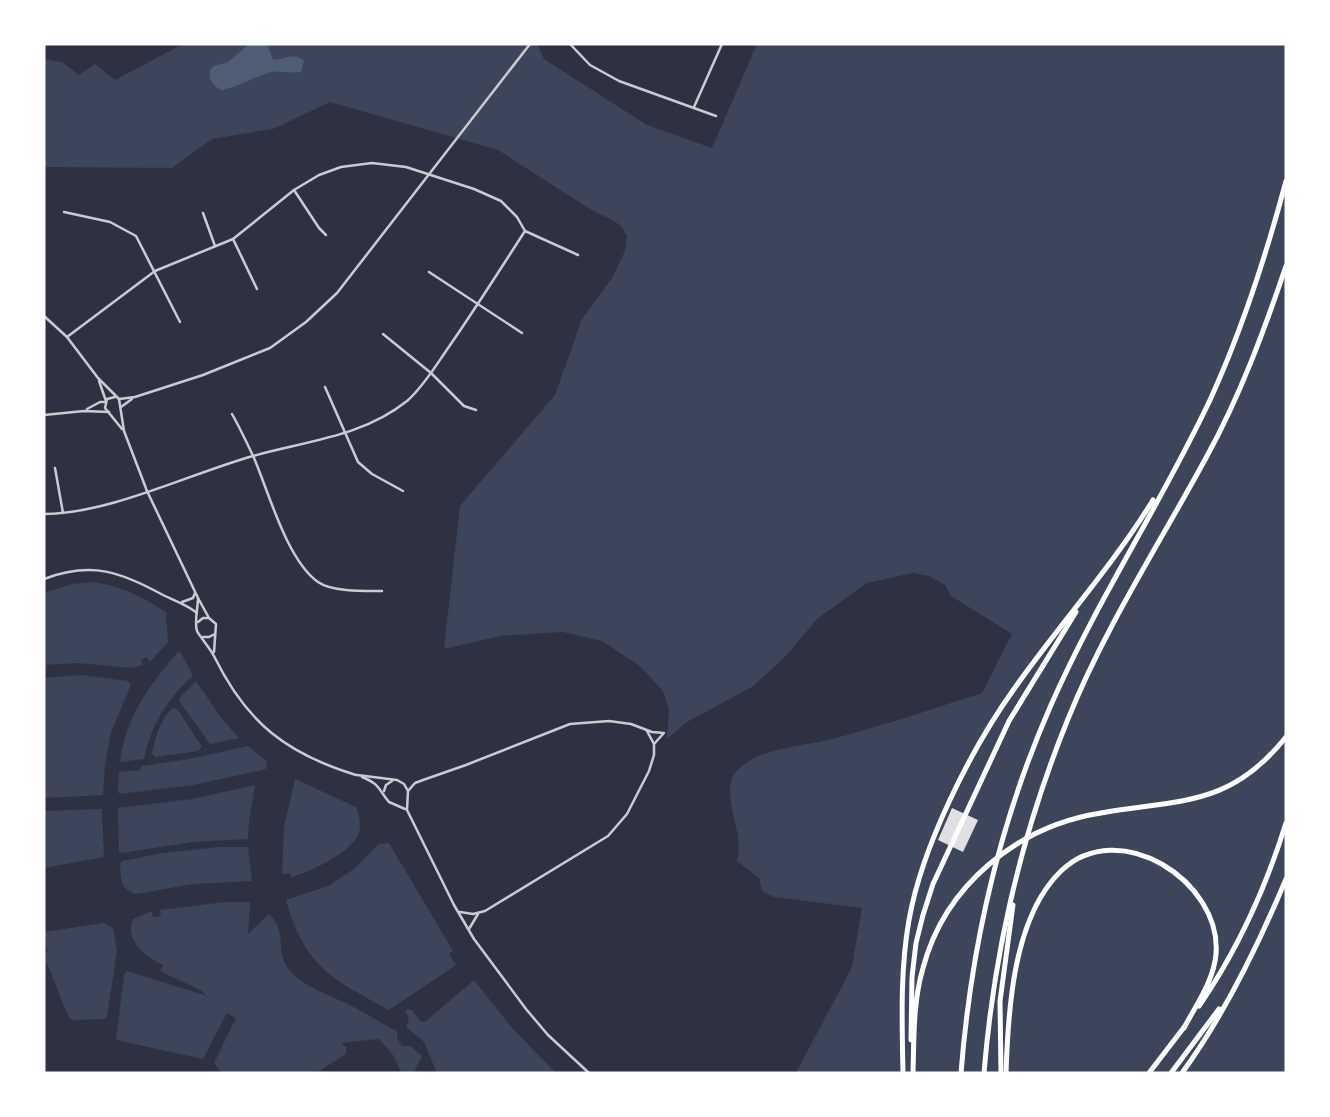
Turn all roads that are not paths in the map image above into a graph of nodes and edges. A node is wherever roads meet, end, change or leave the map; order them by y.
1 (530, 44) edge
2 (570, 44) edge
3 (722, 44) edge
4 (694, 107) junction
5 (716, 116) dead end
6 (429, 176) junction
7 (1286, 181) edge
8 (294, 190) junction
9 (64, 212) dead end
10 (203, 213) dead end
11 (525, 230) junction
12 (326, 235) dead end
13 (233, 239) junction
14 (216, 246) junction
15 (578, 255) dead end
16 (1286, 265) edge
17 (155, 271) junction
18 (429, 272) dead end
19 (257, 289) dead end
20 (478, 304) junction
21 (44, 316) edge
22 (180, 322) dead end
23 (522, 333) dead end
24 (383, 334) dead end
25 (66, 337) junction
26 (431, 373) junction
27 (98, 378) junction
28 (325, 387) dead end
29 (135, 397) junction
30 (117, 398) junction
31 (106, 402) junction
32 (121, 408) junction
33 (476, 410) dead end
34 (84, 411) junction
35 (110, 413) junction
36 (232, 414) dead end
37 (44, 415) edge
38 (124, 431) junction
39 (345, 435) junction
40 (253, 456) junction
41 (1177, 462) junction
42 (55, 468) dead end
43 (147, 491) junction
44 (403, 491) dead end
45 (44, 514) edge
46 (63, 514) junction
47 (44, 579) edge
48 (1090, 589) junction
49 (382, 591) dead end
50 (195, 593) junction
51 (198, 598) junction
52 (182, 603) junction
53 (197, 613) junction
54 (209, 618) junction
55 (198, 622) junction
56 (215, 634) junction
57 (203, 637) junction
58 (214, 655) junction
59 (647, 731) junction
60 (1286, 737) edge
61 (654, 744) junction
62 (357, 775) junction
63 (393, 781) junction
64 (408, 790) junction
65 (384, 791) junction
66 (406, 798) junction
67 (396, 804) junction
68 (407, 810) junction
69 (1286, 823) edge
70 (1024, 850) junction
71 (1286, 879) edge
72 (457, 911) junction
73 (478, 914) junction
74 (469, 931) junction
75 (1238, 982) junction
76 (1184, 1028) junction
77 (589, 1073) edge
78 (903, 1073) edge
79 (913, 1073) edge
80 (961, 1073) edge
81 (984, 1073) edge
82 (1001, 1073) edge
83 (1006, 1073) edge
84 (1149, 1073) edge
85 (1171, 1073) edge
86 (1182, 1073) edge

1 - 6 street
2 - 4 street
3 - 4 street
4 - 5 street
6 - 8 street
6 - 11 street
6 - 29 street
7 - 41 highway
8 - 12 street
8 - 13 street
9 - 17 street
10 - 14 street
11 - 15 street
11 - 20 street
13 - 14 street
13 - 19 street
14 - 17 street
16 - 70 highway
17 - 22 street
17 - 25 street
18 - 20 street
20 - 23 street
20 - 26 street
21 - 25 street
24 - 26 street
25 - 27 street
26 - 33 street
26 - 39 street
27 - 30 street
27 - 31 street
28 - 39 street
29 - 30 street
29 - 32 street
30 - 31 street
30 - 32 street
31 - 34 street
31 - 35 street
32 - 35 street
32 - 38 street
34 - 35 street
34 - 37 street
35 - 38 street
36 - 40 street
38 - 43 street
39 - 40 street
39 - 44 street
40 - 43 street
40 - 49 street
41 - 48 highway
41 - 80 highway
42 - 46 street
43 - 46 street
43 - 50 street
45 - 46 street
47 - 52 street
48 - 78 highway
48 - 79 highway
50 - 51 street
50 - 52 street
51 - 53 street
51 - 54 street
52 - 53 street
53 - 55 street
54 - 55 street
54 - 56 street
55 - 57 street
56 - 57 street
56 - 58 street
57 - 58 street
58 - 62 street
59 - 61 street
59 - 61 street
59 - 64 street
60 - 79 highway
61 - 73 street
62 - 63 street
62 - 65 street
63 - 64 street
63 - 65 street
64 - 66 street
65 - 67 street
66 - 67 street
66 - 68 street
67 - 68 street
68 - 72 street
69 - 76 highway
70 - 81 highway
70 - 82 highway
71 - 75 highway
72 - 73 street
72 - 74 street
73 - 74 street
74 - 77 street
75 - 85 highway
75 - 86 highway
76 - 83 highway
76 - 84 highway

